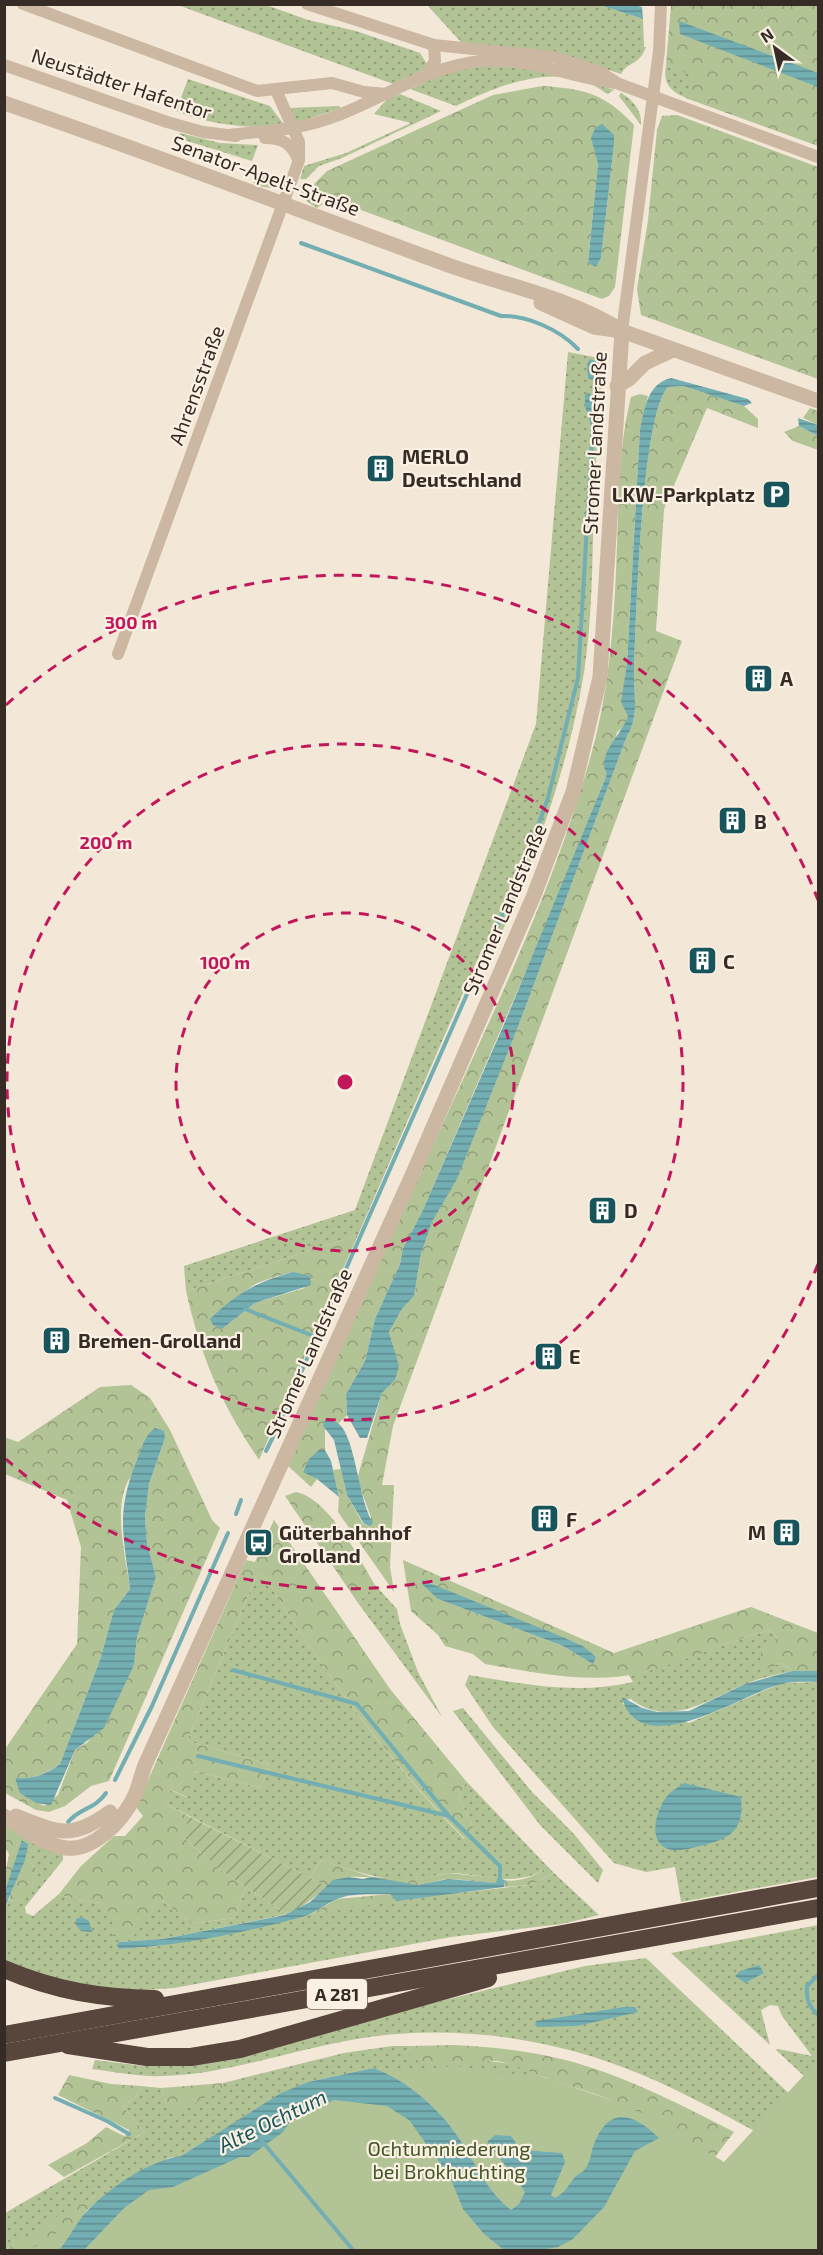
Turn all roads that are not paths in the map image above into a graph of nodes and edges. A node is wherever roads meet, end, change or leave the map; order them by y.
1 (22, 4) edge
2 (307, 4) edge
3 (661, 4) edge
4 (434, 45) junction
5 (4, 65) edge
6 (425, 76) junction
7 (619, 84) junction
8 (276, 90) junction
9 (388, 94) junction
10 (652, 96) junction
11 (4, 103) edge
12 (294, 129) junction
13 (229, 135) junction
14 (819, 157) edge
15 (298, 160) junction
16 (284, 205) junction
17 (622, 332) junction
18 (673, 350) junction
19 (617, 386) junction
20 (819, 401) edge
21 (118, 654) dead end
22 (145, 1765) junction
23 (4, 1811) edge
24 (110, 1812) junction
25 (4, 1816) edge
26 (78, 1848) junction
27 (819, 1888) edge
28 (819, 1908) edge
29 (577, 1953) junction
30 (4, 1969) edge
31 (229, 1993) junction
32 (4, 2021) edge
33 (4, 2035) edge
34 (4, 2054) edge

1 - 8 street, Neustädter Hafentor
2 - 4 street, Neustädter Hafentor
3 - 10 street, Stromer Landstraße
4 - 6 street
4 - 7 street, Neustädter Hafentor
5 - 13 street, Neustädter Hafentor
6 - 7 street, Neustädter Hafentor
6 - 9 street, Neustädter Hafentor
7 - 10 street, Neustädter Hafentor
8 - 9 street, Neustädter Hafentor
8 - 12 street, Ahrensstraße
9 - 12 street, Neustädter Hafentor
10 - 14 street, Neustädter Hafentor
10 - 17 street, Stromer Landstraße
11 - 16 street, Senator-Apelt-Straße
12 - 13 street, Neustädter Hafentor
12 - 15 street, Ahrensstraße
13 - 15 street, Neustädter Hafentor
15 - 16 street, Ahrensstraße
16 - 17 street, Senator-Apelt-Straße
16 - 21 street, Ahrensstraße
17 - 18 street, Senator-Apelt-Straße
17 - 19 street, Stromer Landstraße
18 - 19 street
18 - 20 street, Senator-Apelt-Straße
19 - 22 street, Stromer Landstraße
22 - 24 street, Stromer Landstraße
22 - 26 street, Stromer Landstraße
23 - 24 street, Stromer Landstraße
24 - 26 street, Stromer Landstraße
25 - 26 street
27 - 31 highway, A 281
28 - 29 highway, A 281
29 - 32 highway
29 - 34 highway, A 281
30 - 31 highway
31 - 33 highway, A 281

